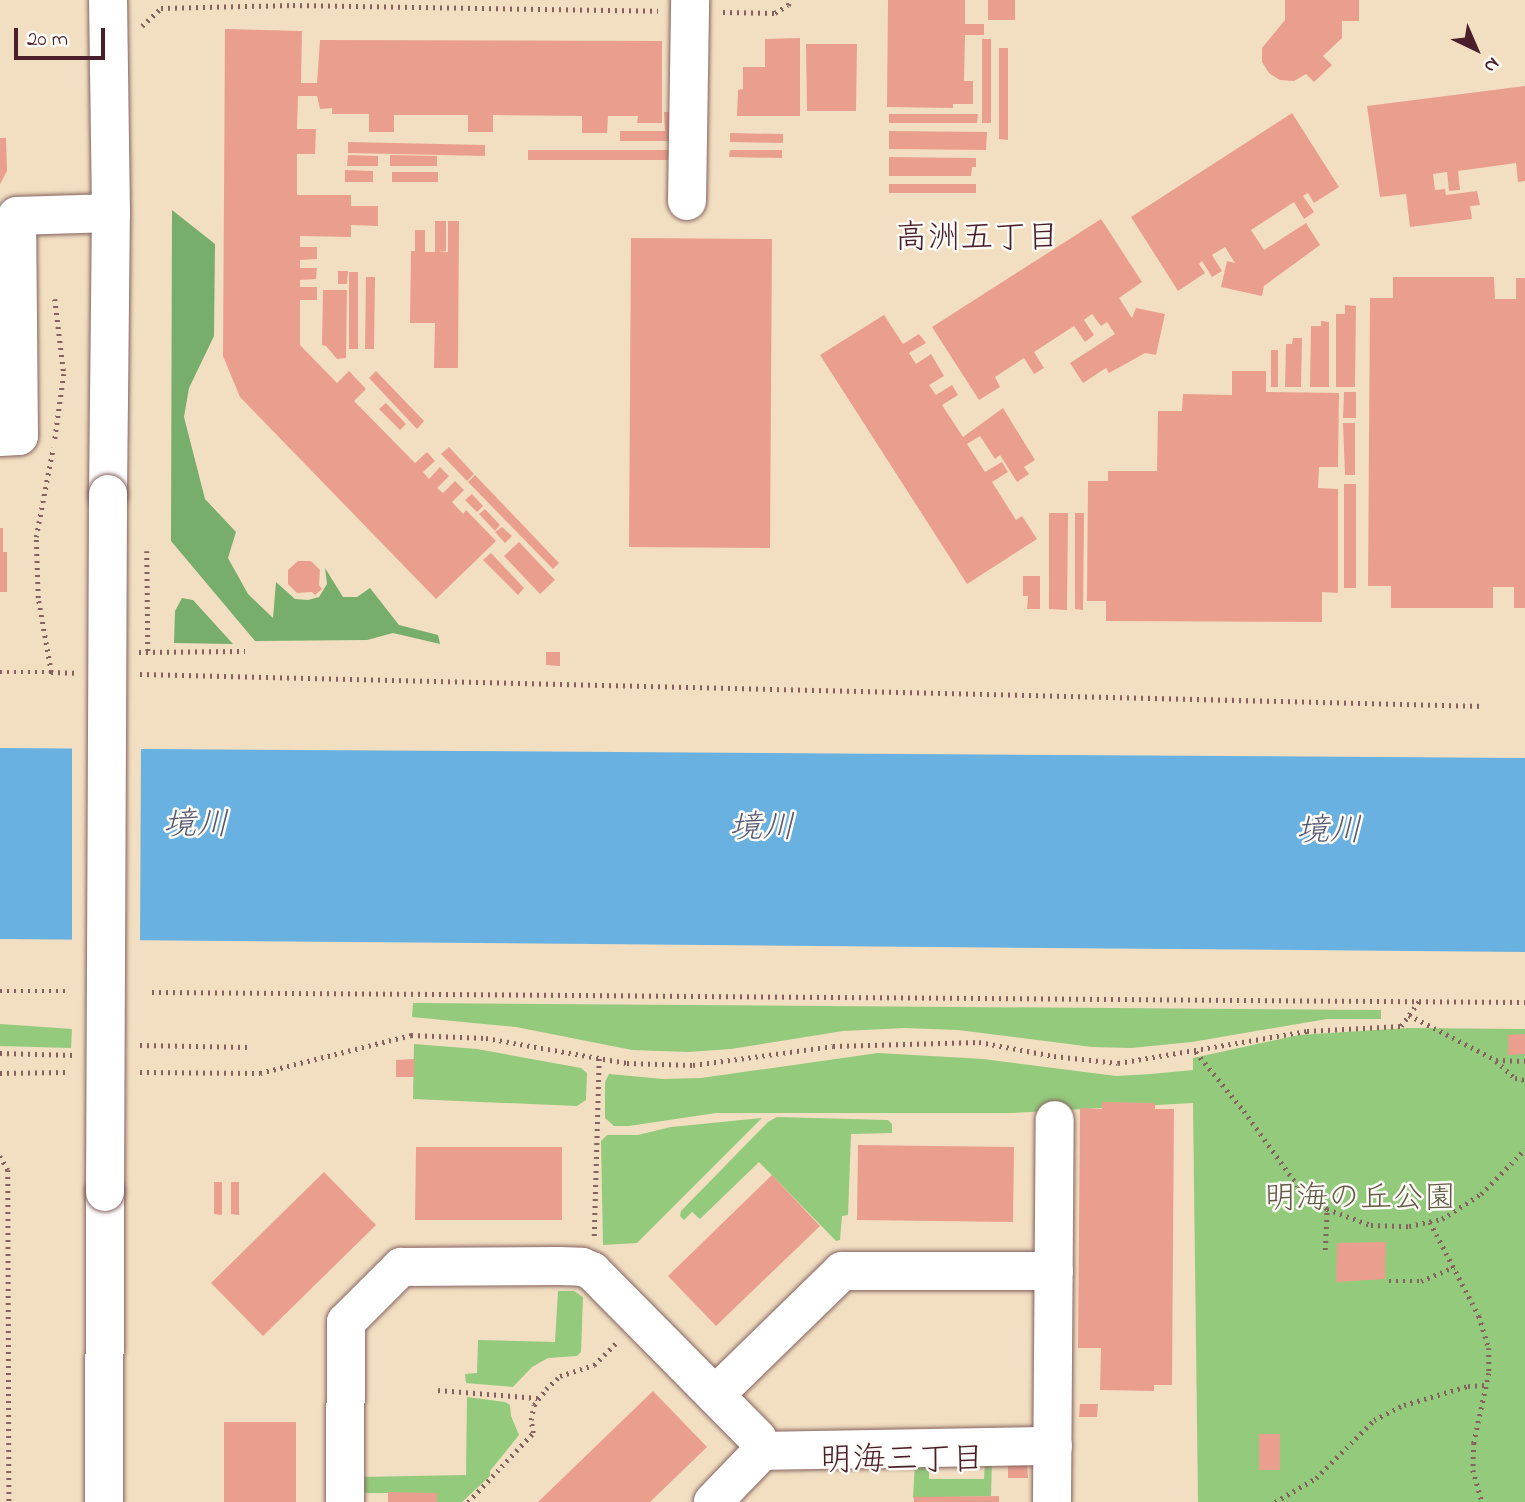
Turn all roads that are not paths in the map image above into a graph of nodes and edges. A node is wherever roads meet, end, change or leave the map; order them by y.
1 (108, 0) edge
2 (690, 6) edge
3 (687, 201) dead end
4 (111, 213) junction
5 (0, 437) edge
6 (1055, 1120) dead end
7 (1054, 1270) junction
8 (715, 1395) junction
9 (1053, 1446) junction
10 (762, 1451) junction
11 (104, 1502) edge
12 (345, 1502) edge
13 (712, 1502) edge
14 (1052, 1502) edge

1 - 4 street
2 - 3 street
4 - 5 street
4 - 11 street, bridge
6 - 7 street
7 - 8 street
7 - 9 street
8 - 10 street
8 - 12 street
9 - 10 street
9 - 14 street
10 - 13 street

